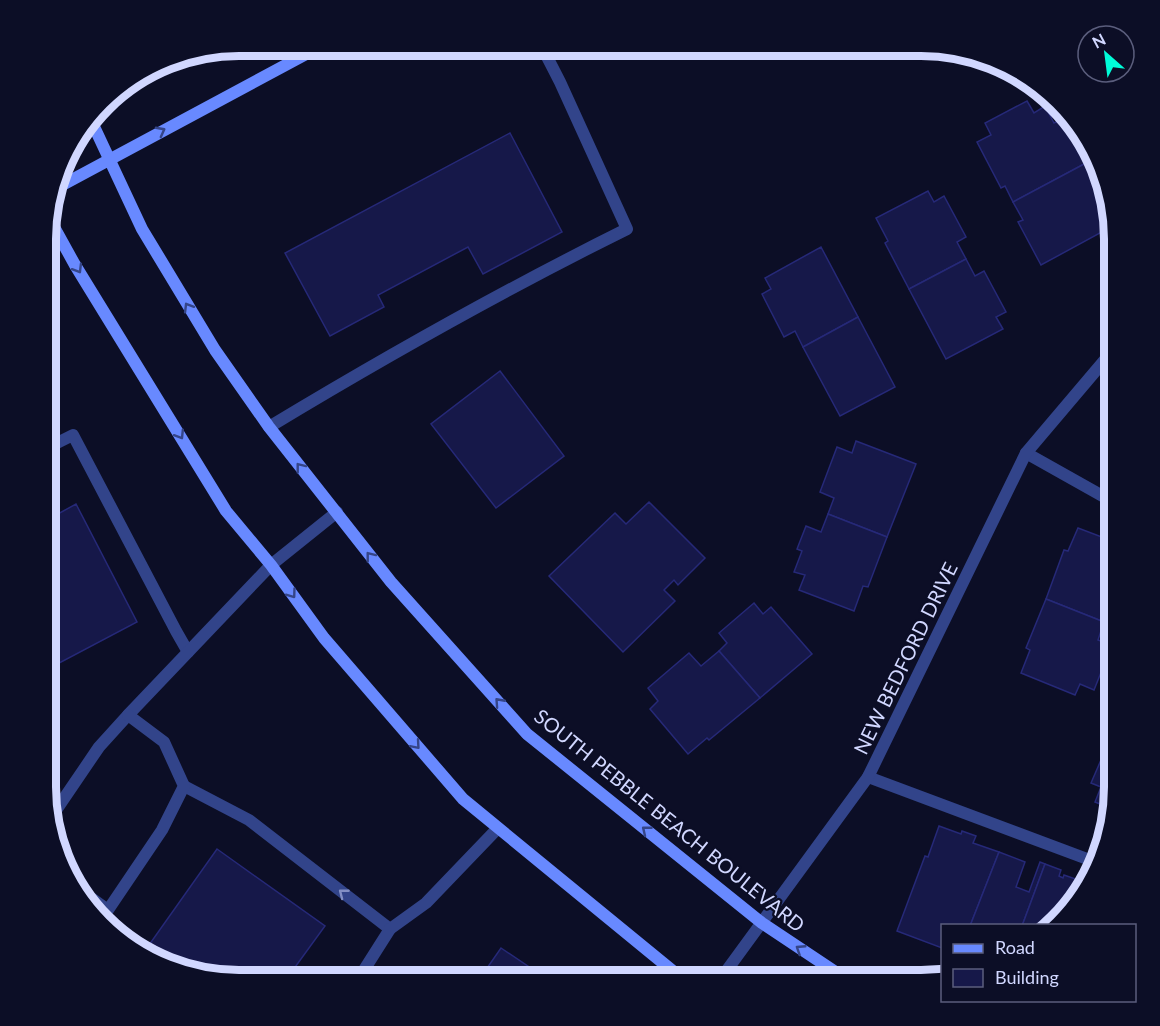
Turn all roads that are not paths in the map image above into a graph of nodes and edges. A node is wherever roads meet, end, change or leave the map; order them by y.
1 (302, 56) edge
2 (547, 56) edge
3 (94, 127) edge
4 (110, 159) junction
5 (64, 184) edge
6 (56, 231) edge
7 (1104, 361) edge
8 (268, 427) junction
9 (56, 443) edge
10 (1026, 453) junction
11 (1104, 497) edge
12 (337, 512) junction
13 (271, 565) junction
14 (188, 651) junction
15 (128, 715) junction
16 (868, 777) junction
17 (184, 786) junction
18 (57, 808) edge
19 (498, 828) junction
20 (1090, 859) edge
21 (94, 900) edge
22 (762, 923) junction
23 (390, 929) junction
24 (364, 970) edge
25 (672, 970) edge
26 (727, 970) edge
27 (832, 970) edge

4 -> 1 street
2 - 8 street
3 - 4 street, SOUTH PEBBLE BEACH BOULEVARD
4 - 5 street
8 -> 4 street, SOUTH PEBBLE BEACH BOULEVARD
6 -> 13 street
7 - 10 street, NEW BEDFORD DRIVE
12 -> 8 street, SOUTH PEBBLE BEACH BOULEVARD
9 - 14 street
10 - 11 street
10 - 16 street, NEW BEDFORD DRIVE
12 - 13 street
22 -> 12 street, SOUTH PEBBLE BEACH BOULEVARD
13 - 14 street
13 -> 19 street
14 - 15 street
15 - 17 street
15 - 18 street
16 - 20 street
16 - 22 street, NEW BEDFORD DRIVE
17 - 21 street
23 -> 17 street
19 - 23 street
19 - 25 street
22 - 26 street, NEW BEDFORD DRIVE
27 -> 22 street, SOUTH PEBBLE BEACH BOULEVARD
23 - 24 street

